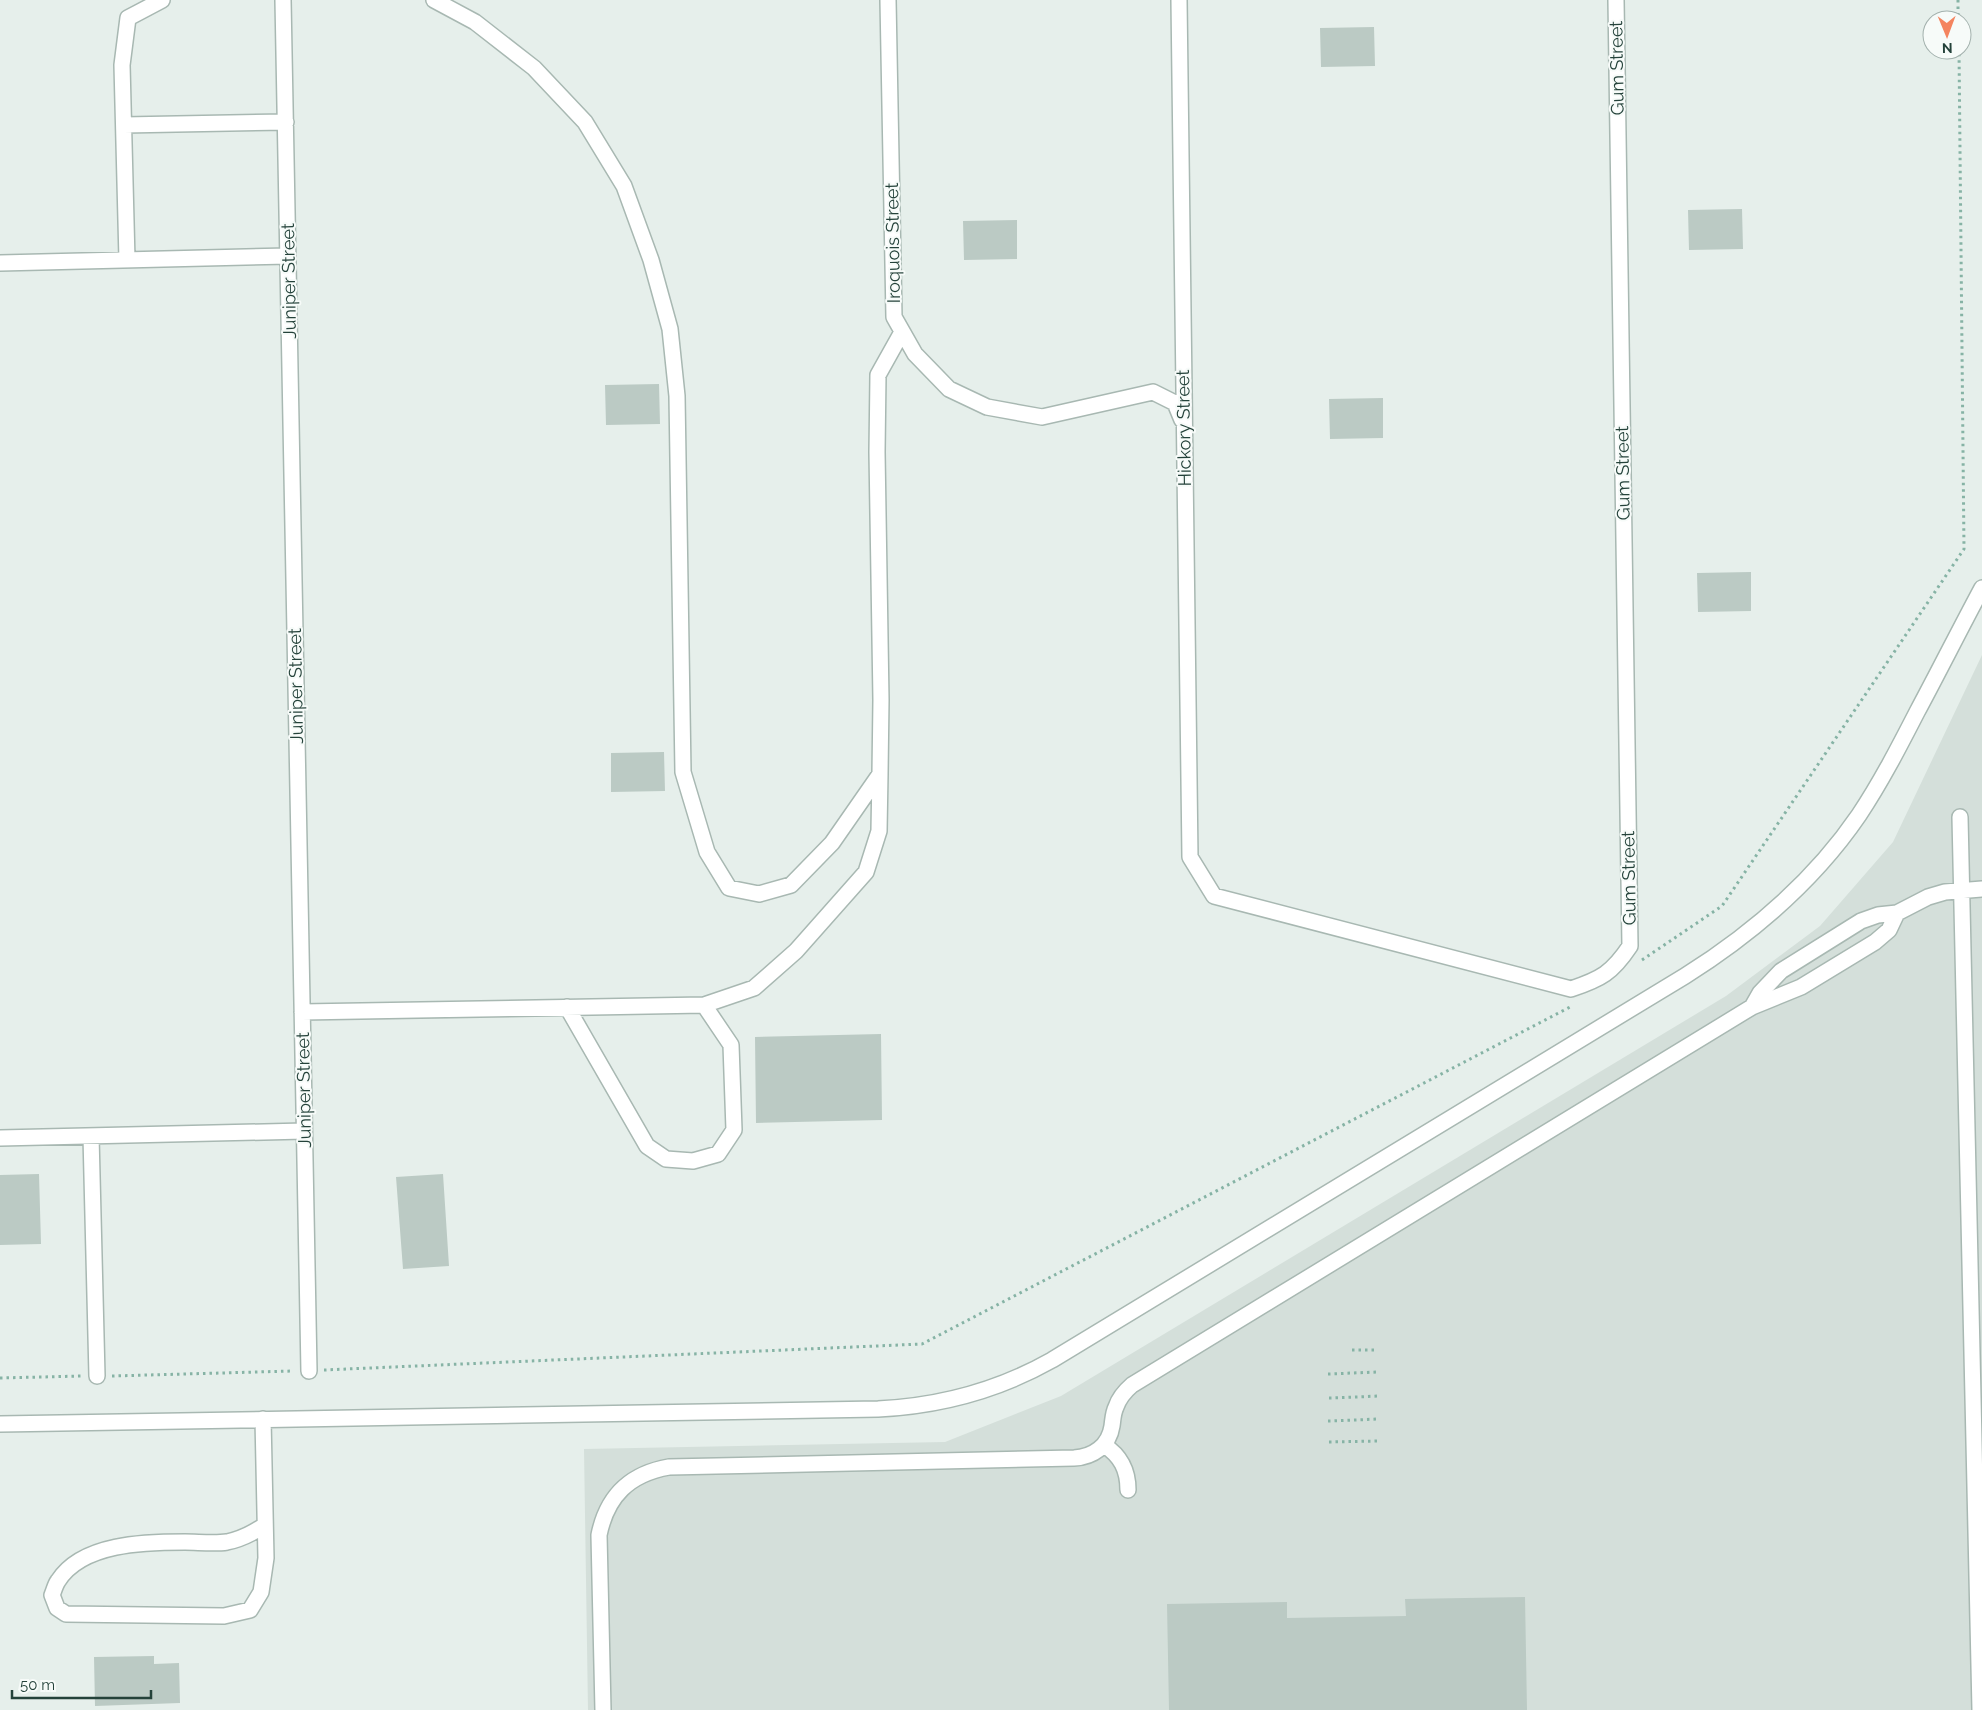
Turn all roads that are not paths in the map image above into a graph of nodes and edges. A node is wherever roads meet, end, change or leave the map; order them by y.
1 (162, 0) edge
2 (283, 0) edge
3 (434, 0) edge
4 (888, 0) edge
5 (1179, 0) edge
6 (1616, 0) edge
7 (286, 122) junction
8 (124, 125) junction
9 (288, 256) junction
10 (127, 260) junction
11 (0, 263) edge
12 (902, 332) junction
13 (1184, 423) junction
14 (1982, 588) edge
15 (880, 774) junction
16 (1960, 817) dead end
17 (1190, 857) joint
18 (1982, 889) edge
19 (1962, 890) junction
20 (1898, 912) junction
21 (704, 1005) junction
22 (567, 1007) junction
23 (1752, 1007) junction
24 (302, 1012) junction
25 (304, 1131) junction
26 (91, 1136) junction
27 (0, 1138) edge
28 (309, 1371) road end
29 (97, 1376) road end
30 (263, 1419) junction
31 (0, 1424) edge
32 (1104, 1445) junction
33 (1128, 1490) dead end
34 (265, 1525) junction
35 (603, 1710) edge
36 (1980, 1710) edge

1 - 8 street
2 - 7 street, Juniper Street
3 - 15 street
4 - 12 street, Iroquois Street
5 - 13 street, Hickory Street
6 - 17 street, Gum Street
7 - 8 street
7 - 9 street, Juniper Street
8 - 10 street
9 - 10 street
9 - 24 street, Juniper Street
10 - 11 street
12 - 13 street, Iroquois Street
12 - 15 street
13 - 17 street, Hickory Street
14 - 30 street
15 - 21 street
16 - 19 street
18 - 19 street
19 - 20 street
19 - 36 street
20 - 23 street
20 - 23 street
21 - 22 street
21 - 22 street
22 - 24 street
23 - 32 street
24 - 25 street, Juniper Street
25 - 26 street
25 - 28 street, Juniper Street
26 - 27 street
26 - 29 street
30 - 31 street
30 - 34 street
32 - 33 street
32 - 35 street
34 - 34 street

